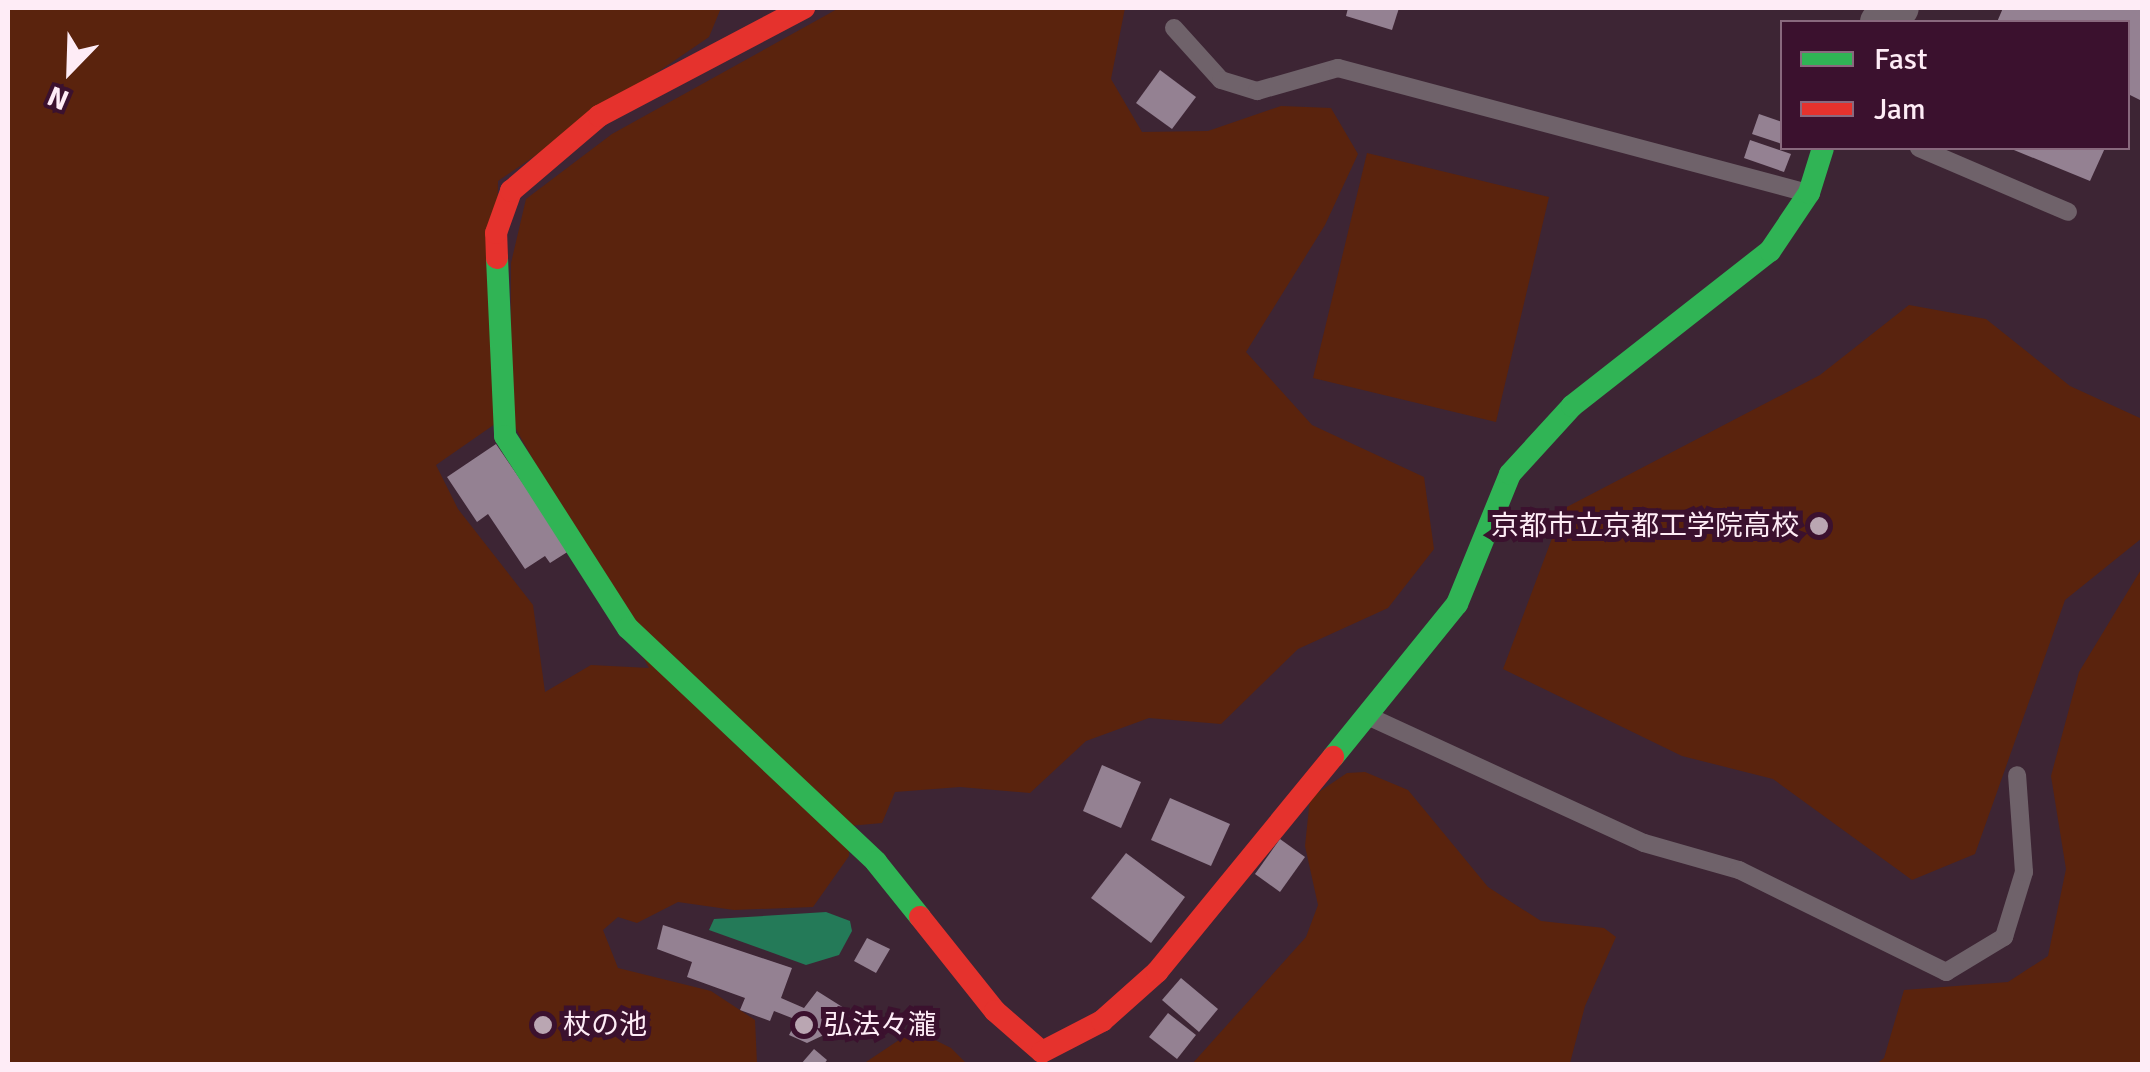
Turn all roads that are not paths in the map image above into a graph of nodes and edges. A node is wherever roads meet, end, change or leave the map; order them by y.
1 (804, 8) edge
2 (1174, 28) dead end
3 (1822, 150) edge
4 (1924, 150) edge
5 (1808, 193) junction
6 (2068, 212) dead end
7 (1363, 714) junction
8 (2017, 774) dead end

1 - 7 street
2 - 5 lane
3 - 5 street
4 - 6 lane
5 - 7 street
7 - 8 lane

